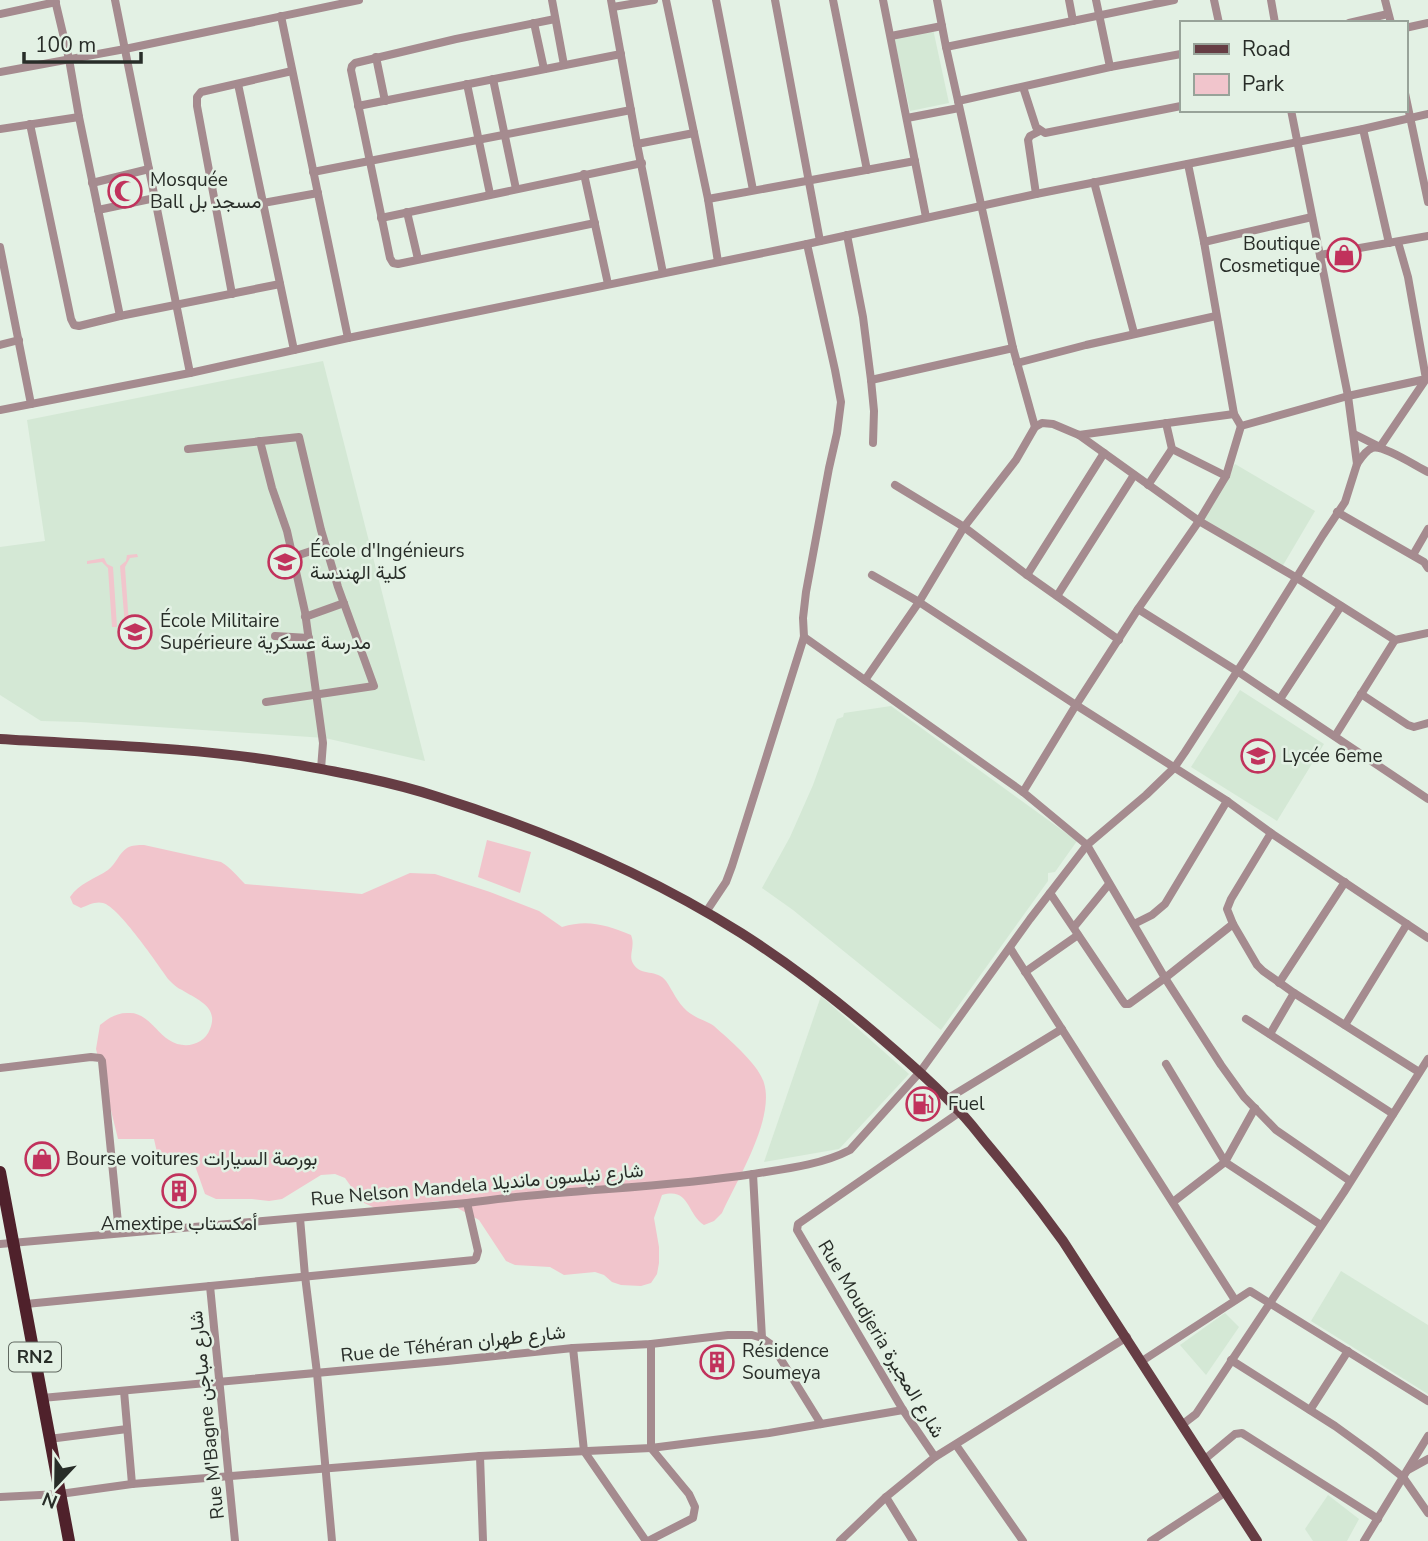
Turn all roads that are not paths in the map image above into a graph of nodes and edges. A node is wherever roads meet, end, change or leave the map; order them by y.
1 (115, 0) edge
2 (359, 0) edge
3 (552, 0) edge
4 (654, 0) edge
5 (666, 0) edge
6 (716, 0) edge
7 (775, 0) edge
8 (833, 0) edge
9 (883, 0) edge
10 (937, 0) edge
11 (1069, 0) edge
12 (1096, 0) edge
13 (1174, 0) edge
14 (1214, 0) edge
15 (1271, 0) edge
16 (1385, 0) edge
17 (55, 1) edge
18 (612, 3) edge
19 (0, 14) edge
20 (281, 16) junction
21 (1100, 16) junction
22 (1389, 18) edge
23 (555, 19) junction
24 (1073, 21) junction
25 (1219, 21) edge
26 (1275, 21) edge
27 (1365, 21) edge
28 (534, 23) junction
29 (1428, 23) edge
30 (942, 26) junction
31 (1407, 28) edge
32 (891, 36) junction
33 (946, 47) junction
34 (125, 49) junction
35 (621, 54) junction
36 (1180, 54) edge
37 (376, 57) junction
38 (69, 59) junction
39 (564, 65) junction
40 (1110, 68) junction
41 (544, 69) junction
42 (292, 71) junction
43 (0, 72) edge
44 (493, 79) junction
45 (238, 83) junction
46 (467, 84) junction
47 (1023, 87) junction
48 (385, 101) junction
49 (1407, 101) edge
50 (959, 104) junction
51 (358, 106) junction
52 (1180, 106) edge
53 (631, 110) junction
54 (1291, 112) edge
55 (1428, 114) edge
56 (79, 117) junction
57 (907, 118) junction
58 (1411, 118) junction
59 (30, 124) junction
60 (0, 129) edge
61 (1363, 129) junction
62 (1040, 131) junction
63 (694, 133) junction
64 (505, 134) junction
65 (479, 139) junction
66 (1297, 141) junction
67 (637, 144) junction
68 (369, 161) junction
69 (915, 161) junction
70 (642, 163) junction
71 (1188, 164) junction
72 (149, 169) junction
73 (867, 170) junction
74 (313, 172) junction
75 (584, 174) junction
76 (808, 181) junction
77 (1094, 182) junction
78 (93, 183) junction
79 (516, 189) junction
80 (753, 190) junction
81 (318, 193) junction
82 (490, 194) junction
83 (1037, 194) junction
84 (155, 198) junction
85 (708, 199) junction
86 (1428, 202) edge
87 (264, 203) junction
88 (981, 206) junction
89 (98, 210) junction
90 (407, 212) junction
91 (926, 217) junction
92 (1312, 217) junction
93 (381, 218) junction
94 (595, 223) junction
95 (847, 235) junction
96 (1428, 236) edge
97 (820, 241) junction
98 (1204, 242) junction
99 (1398, 242) junction
100 (1389, 243) junction
101 (807, 244) junction
102 (0, 247) edge
103 (1320, 255) junction
104 (418, 259) junction
105 (718, 262) junction
106 (2, 269) edge
107 (663, 273) junction
108 (280, 284) junction
109 (608, 285) junction
110 (232, 294) junction
111 (177, 305) junction
112 (120, 316) junction
113 (1216, 316) junction
114 (1134, 333) junction
115 (348, 338) junction
116 (19, 340) junction
117 (0, 345) edge
118 (1013, 348) junction
119 (294, 350) junction
120 (1017, 363) junction
121 (190, 373) junction
122 (1427, 378) edge
123 (871, 380) junction
124 (1348, 396) junction
125 (32, 404) junction
126 (0, 410) edge
127 (1234, 415) junction
128 (1166, 424) junction
129 (1241, 426) junction
130 (1035, 427) junction
131 (1354, 434) junction
132 (1079, 435) junction
133 (260, 441) junction
134 (873, 443) dead end
135 (1380, 447) junction
136 (188, 449) dead end
137 (1172, 449) junction
138 (1104, 453) junction
139 (1357, 464) junction
140 (1428, 472) edge
141 (1134, 475) junction
142 (1226, 476) junction
143 (895, 485) dead end
144 (1148, 485) junction
145 (1337, 512) junction
146 (1199, 522) junction
147 (964, 527) junction
148 (1428, 529) edge
149 (326, 546) junction
150 (1412, 555) junction
151 (293, 557) junction
152 (1428, 568) edge
153 (872, 575) dead end
154 (1027, 575) junction
155 (1297, 578) junction
156 (1058, 596) junction
157 (919, 602) junction
158 (344, 603) junction
159 (1341, 606) junction
160 (1138, 609) junction
161 (305, 617) junction
162 (1428, 633) edge
163 (275, 636) dead end
164 (804, 637) junction
165 (309, 638) junction
166 (1119, 640) junction
167 (1395, 640) junction
168 (1237, 671) junction
169 (865, 680) junction
170 (317, 694) junction
171 (1361, 694) junction
172 (1280, 699) junction
173 (265, 702) dead end
174 (1076, 705) junction
175 (1428, 723) edge
176 (1335, 736) junction
177 (0, 739) edge
178 (1174, 768) junction
179 (321, 769) junction
180 (1023, 792) junction
181 (1428, 799) edge
182 (1227, 801) junction
183 (1271, 833) junction
184 (1087, 845) junction
185 (1345, 882) junction
186 (1109, 884) junction
187 (1050, 893) junction
188 (706, 912) junction
189 (1407, 923) junction
190 (1134, 924) junction
191 (1233, 924) junction
192 (1076, 931) junction
193 (1428, 937) edge
194 (1010, 948) junction
195 (1025, 972) junction
196 (1165, 978) junction
197 (1279, 982) junction
198 (1294, 993) junction
199 (1247, 1019) dead end
200 (1345, 1025) junction
201 (1062, 1029) junction
202 (1270, 1034) junction
203 (1428, 1059) edge
204 (1166, 1064) dead end
205 (0, 1068) edge
206 (920, 1072) junction
207 (1419, 1072) junction
208 (947, 1099) junction
209 (1255, 1108) junction
210 (960, 1112) junction
211 (1393, 1114) junction
212 (1225, 1162) junction
213 (0, 1172) edge
214 (753, 1174) junction
215 (1350, 1181) junction
216 (1173, 1202) junction
217 (467, 1203) junction
218 (300, 1218) junction
219 (1321, 1225) junction
220 (119, 1233) junction
221 (6, 1243) edge
222 (305, 1276) junction
223 (210, 1286) junction
224 (1235, 1300) junction
225 (1270, 1303) junction
226 (26, 1304) junction
227 (1127, 1337) junction
228 (762, 1338) junction
229 (651, 1344) junction
230 (573, 1348) junction
231 (1348, 1351) junction
232 (1231, 1360) junction
233 (1142, 1361) junction
234 (317, 1373) junction
235 (219, 1382) junction
236 (124, 1391) junction
237 (42, 1398) junction
238 (1428, 1401) edge
239 (903, 1410) junction
240 (1310, 1410) junction
241 (821, 1424) junction
242 (1183, 1424) junction
243 (127, 1430) junction
244 (1428, 1436) edge
245 (50, 1438) junction
246 (956, 1445) junction
247 (651, 1448) junction
248 (584, 1451) junction
249 (480, 1456) junction
250 (935, 1457) junction
251 (1205, 1459) junction
252 (1428, 1459) edge
253 (324, 1468) junction
254 (1404, 1474) junction
255 (228, 1476) junction
256 (132, 1484) junction
257 (1226, 1492) junction
258 (60, 1494) junction
259 (0, 1497) edge
260 (886, 1497) junction
261 (1428, 1513) edge
262 (1377, 1519) junction
263 (69, 1541) edge
264 (235, 1541) edge
265 (332, 1541) edge
266 (483, 1541) edge
267 (647, 1541) edge
268 (840, 1541) edge
269 (913, 1541) edge
270 (1023, 1541) edge
271 (1152, 1541) edge
272 (1257, 1541) edge
273 (1364, 1541) edge

1 - 34 street
2 - 20 street
3 - 23 street
4 - 18 street
5 - 63 street
6 - 80 street
7 - 76 street
8 - 73 street
9 - 32 street
10 - 30 street
11 - 24 street
12 - 21 street
13 - 21 street
14 - 25 street
15 - 26 street
16 - 22 street
17 - 19 street
17 - 38 street
18 - 35 street
20 - 34 street
20 - 42 street
21 - 24 street
21 - 40 street
22 - 27 street
23 - 28 street
23 - 39 street
24 - 33 street
28 - 37 street
28 - 41 street
29 - 31 street
30 - 32 street
30 - 33 street
32 - 57 street
33 - 50 street
34 - 38 street
34 - 72 street
35 - 39 street
35 - 53 street
36 - 40 street
37 - 48 street
37 - 51 street
38 - 43 street
38 - 56 street
39 - 41 street
40 - 47 street
41 - 44 street
42 - 45 street
42 - 74 street
44 - 46 street
44 - 64 street
45 - 87 street
45 - 110 street
46 - 48 street
46 - 65 street
47 - 50 street
47 - 62 street
48 - 51 street
49 - 58 street
50 - 57 street
50 - 88 street
51 - 68 street
52 - 62 street
53 - 64 street
53 - 67 street
54 - 66 street
55 - 58 street
56 - 59 street
56 - 78 street
57 - 69 street
58 - 61 street
58 - 86 street
59 - 60 street
59 - 112 street
61 - 66 street
61 - 100 street
62 - 83 street
63 - 67 street
63 - 85 street
64 - 65 street
64 - 79 street
65 - 68 street
65 - 82 street
66 - 71 street
66 - 92 street
67 - 70 street
68 - 74 street
68 - 93 street
69 - 73 street
69 - 91 street
70 - 75 street
70 - 107 street
71 - 77 street
71 - 98 street
72 - 78 street
72 - 84 street
73 - 76 street
74 - 81 street
75 - 79 street
75 - 94 street
76 - 80 street
76 - 97 street
77 - 83 street
77 - 114 street
78 - 89 street
79 - 82 street
80 - 85 street
81 - 87 street
81 - 115 street
82 - 90 street
83 - 88 street
84 - 89 street
84 - 111 street
85 - 105 street
87 - 108 street
88 - 91 street
88 - 118 street
89 - 112 street
90 - 93 street
90 - 104 street
91 - 95 street
92 - 98 street
92 - 103 street
93 - 104 street
94 - 104 street
94 - 109 street
95 - 97 street
95 - 123 street
96 - 99 street
97 - 101 street
98 - 113 street
99 - 100 street
99 - 122 street
100 - 103 street
101 - 105 street
101 - 164 street
102 - 106 street
103 - 124 street
105 - 107 street
106 - 116 street
107 - 109 street
108 - 110 street
108 - 119 street
109 - 115 street
110 - 111 street
111 - 112 street
111 - 121 street
113 - 114 street
113 - 127 street
114 - 120 street
115 - 119 street
116 - 117 street
116 - 125 street
118 - 120 street
118 - 123 street
119 - 121 street
120 - 130 street
121 - 125 street
122 - 124 street
122 - 135 street
123 - 134 street
124 - 129 street
124 - 131 street
125 - 126 street
127 - 128 street
127 - 129 street
128 - 132 street
128 - 137 street
129 - 142 street
130 - 132 street
130 - 147 street
131 - 135 street
131 - 139 street
132 - 138 street
133 - 136 street
133 - 149 street
133 - 151 street
135 - 139 street
135 - 140 street
137 - 142 street
137 - 144 street
138 - 141 street
138 - 154 street
139 - 145 street, Rue Nelson Mandela شارع نيلسون مانديلا
141 - 144 street
141 - 156 street
142 - 146 street
143 - 147 street
144 - 146 street
145 - 150 street
145 - 155 street, Rue Nelson Mandela شارع نيلسون مانديلا
146 - 155 street
146 - 160 street
147 - 154 street
147 - 157 street
148 - 150 street
149 - 151 street
149 - 158 street
150 - 152 street
151 - 161 street
153 - 157 street
154 - 156 street
155 - 159 street
155 - 168 street, Rue Nelson Mandela شارع نيلسون مانديلا
156 - 166 street
157 - 169 street
157 - 174 street
158 - 161 street
158 - 170 street
159 - 167 street
159 - 172 street
160 - 166 street
160 - 168 street
161 - 165 street
162 - 167 street
163 - 165 street
164 - 169 street
164 - 188 street
165 - 170 street
166 - 174 street
167 - 171 street
168 - 172 street
168 - 178 street, Rue Nelson Mandela شارع نيلسون مانديلا
169 - 180 street
170 - 173 street
170 - 179 street
171 - 175 street
171 - 176 street
172 - 176 street
174 - 178 street
174 - 180 street
176 - 181 street
177 - 179 main road
178 - 182 street
178 - 184 street, Rue Nelson Mandela شارع نيلسون مانديلا
179 - 188 main road
180 - 184 street
182 - 183 street
182 - 190 street
183 - 185 street
183 - 191 street
184 - 186 street
184 - 187 street, Rue Nelson Mandela شارع نيلسون مانديلا
185 - 189 street
185 - 197 street
186 - 190 street
186 - 192 street
187 - 192 street
187 - 194 street, Rue Nelson Mandela شارع نيلسون مانديلا
188 - 206 main road
189 - 193 street
189 - 200 street
190 - 196 street
191 - 196 street
191 - 197 street
192 - 195 street
192 - 196 street
194 - 195 street
194 - 206 street, Rue Nelson Mandela شارع نيلسون مانديلا
195 - 201 street
196 - 209 street
197 - 198 street
198 - 200 street
198 - 202 street
199 - 202 street
200 - 207 street
201 - 208 street
201 - 216 street
202 - 211 street
203 - 207 street
204 - 212 street
205 - 220 street
206 - 208 main road
206 - 214 street, Rue Nelson Mandela شارع نيلسون مانديلا
207 - 211 street
208 - 210 main road
209 - 212 street
209 - 215 street
210 - 227 main road
210 - 239 street, Rue Moudjeria شارع المجيرة
211 - 215 street
212 - 216 street
212 - 219 street
213 - 221 highway, RN2
214 - 217 street, Rue Nelson Mandela شارع نيلسون مانديلا
214 - 228 street
215 - 219 street
216 - 224 street
217 - 218 street, Rue Nelson Mandela شارع نيلسون مانديلا
217 - 222 street
218 - 220 street, Rue Nelson Mandela شارع نيلسون مانديلا
218 - 222 street
219 - 225 street
220 - 221 street, Rue Nelson Mandela شارع نيلسون مانديلا
221 - 226 highway, RN2
222 - 223 street
222 - 234 street
223 - 226 street
223 - 235 street, Rue M'Bagne شارع مباجن
224 - 225 street
224 - 233 street
225 - 231 street
225 - 232 street
226 - 237 highway, RN2
227 - 233 main road
227 - 246 street
228 - 229 street, Rue de Téhéran شارع طهران
228 - 241 street
229 - 230 street, Rue de Téhéran شارع طهران
229 - 247 street
230 - 234 street, Rue de Téhéran شارع طهران
230 - 248 street
231 - 238 street
231 - 240 street
232 - 240 street
232 - 242 street
233 - 242 main road
234 - 235 street, Rue de Téhéran شارع طهران
234 - 253 street
235 - 236 street, Rue de Téhéran شارع طهران
235 - 255 street, Rue M'Bagne شارع مباجن
236 - 237 street, Rue de Téhéran شارع طهران
236 - 243 street
237 - 245 highway, RN2
239 - 241 street
239 - 250 street, Rue Moudjeria شارع المجيرة
240 - 254 street
241 - 247 street
242 - 251 main road
243 - 245 street
243 - 256 street
244 - 254 street
245 - 258 highway, RN2
246 - 250 street
246 - 270 street, Rue Moudjeria شارع المجيرة
247 - 248 street
247 - 267 street
248 - 249 street
248 - 267 street
249 - 253 street
249 - 266 street
250 - 260 street
251 - 257 main road
251 - 262 street
252 - 254 street
253 - 255 street
253 - 265 street
254 - 261 street
254 - 262 street
255 - 256 street
255 - 264 street, Rue M'Bagne شارع مباجن
256 - 258 street
257 - 271 street
257 - 272 main road
258 - 259 street
258 - 263 highway, RN2
260 - 268 street
260 - 269 street
262 - 273 street

